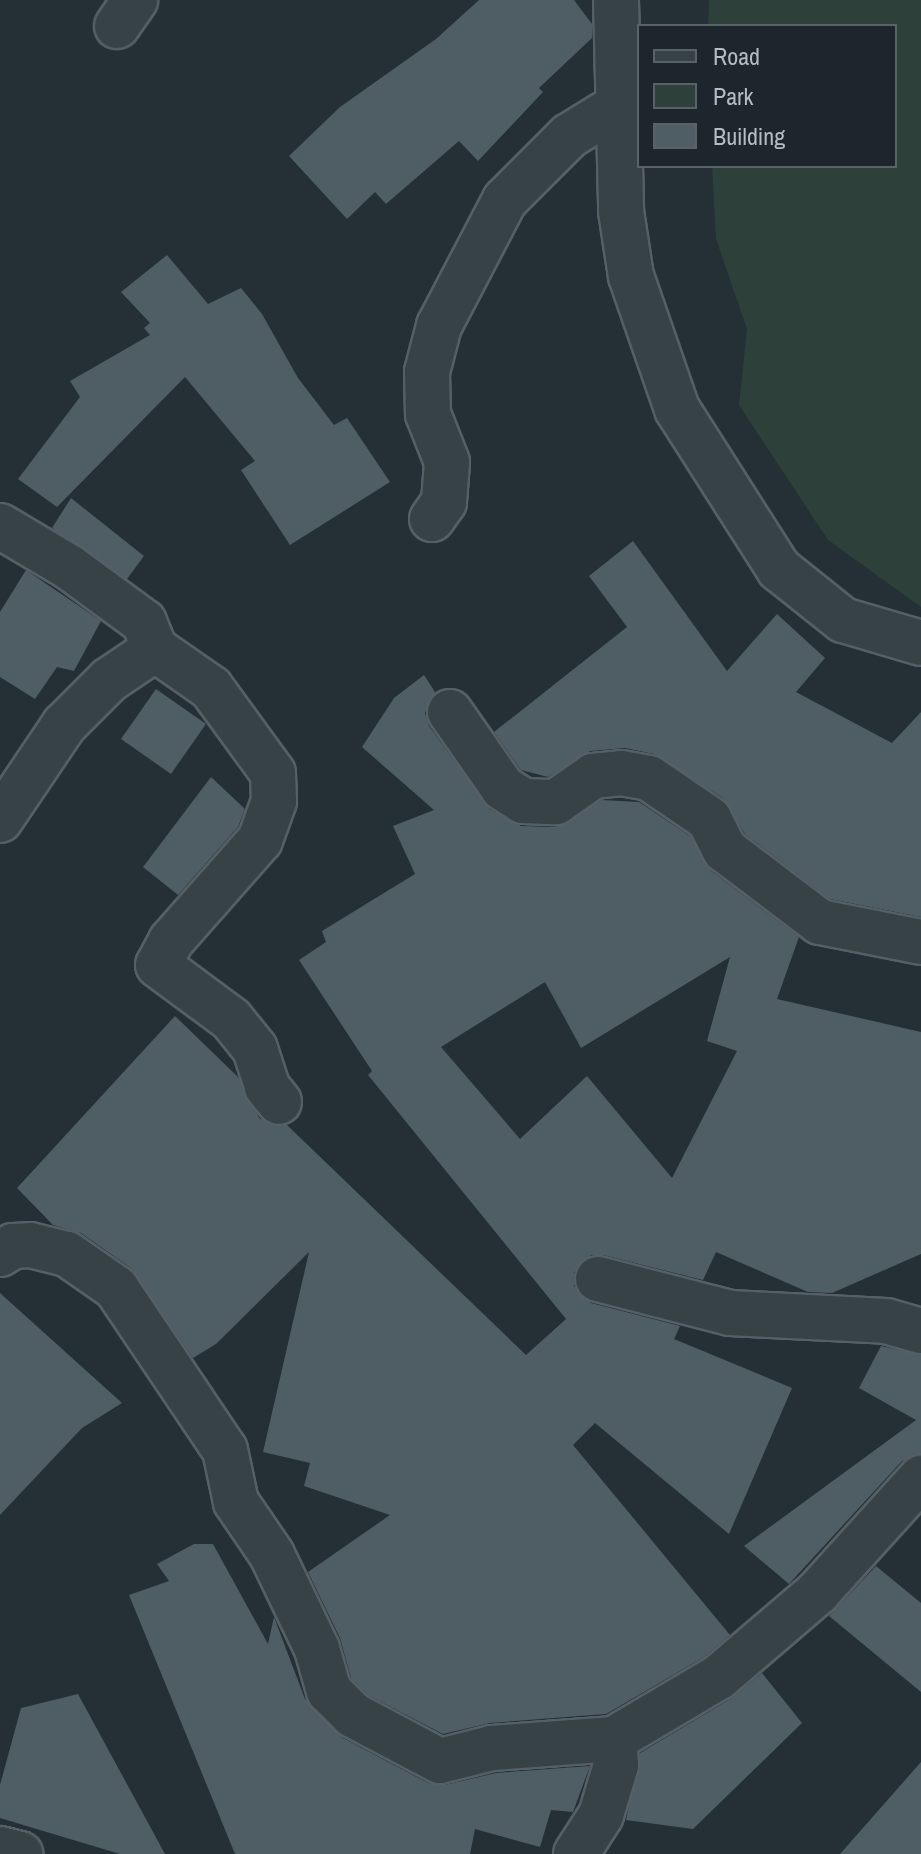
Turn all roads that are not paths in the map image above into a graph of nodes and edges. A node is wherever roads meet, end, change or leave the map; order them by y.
1 (616, 0) edge
2 (616, 107) junction
3 (432, 519) dead end
4 (0, 526) edge
5 (921, 643) edge
6 (155, 649) junction
7 (450, 712) dead end
8 (6, 797) edge
9 (921, 942) edge
10 (279, 1102) dead end
11 (4, 1244) edge
12 (598, 1279) dead end
13 (921, 1331) edge
14 (921, 1478) edge
15 (614, 1739) junction
16 (0, 1849) edge
17 (20, 1854) edge
18 (576, 1854) edge

1 - 2 street
2 - 3 street
2 - 5 street
4 - 6 street
6 - 8 street
6 - 10 street
7 - 9 street
11 - 15 street
12 - 13 street
14 - 15 street
15 - 18 street
16 - 17 street

